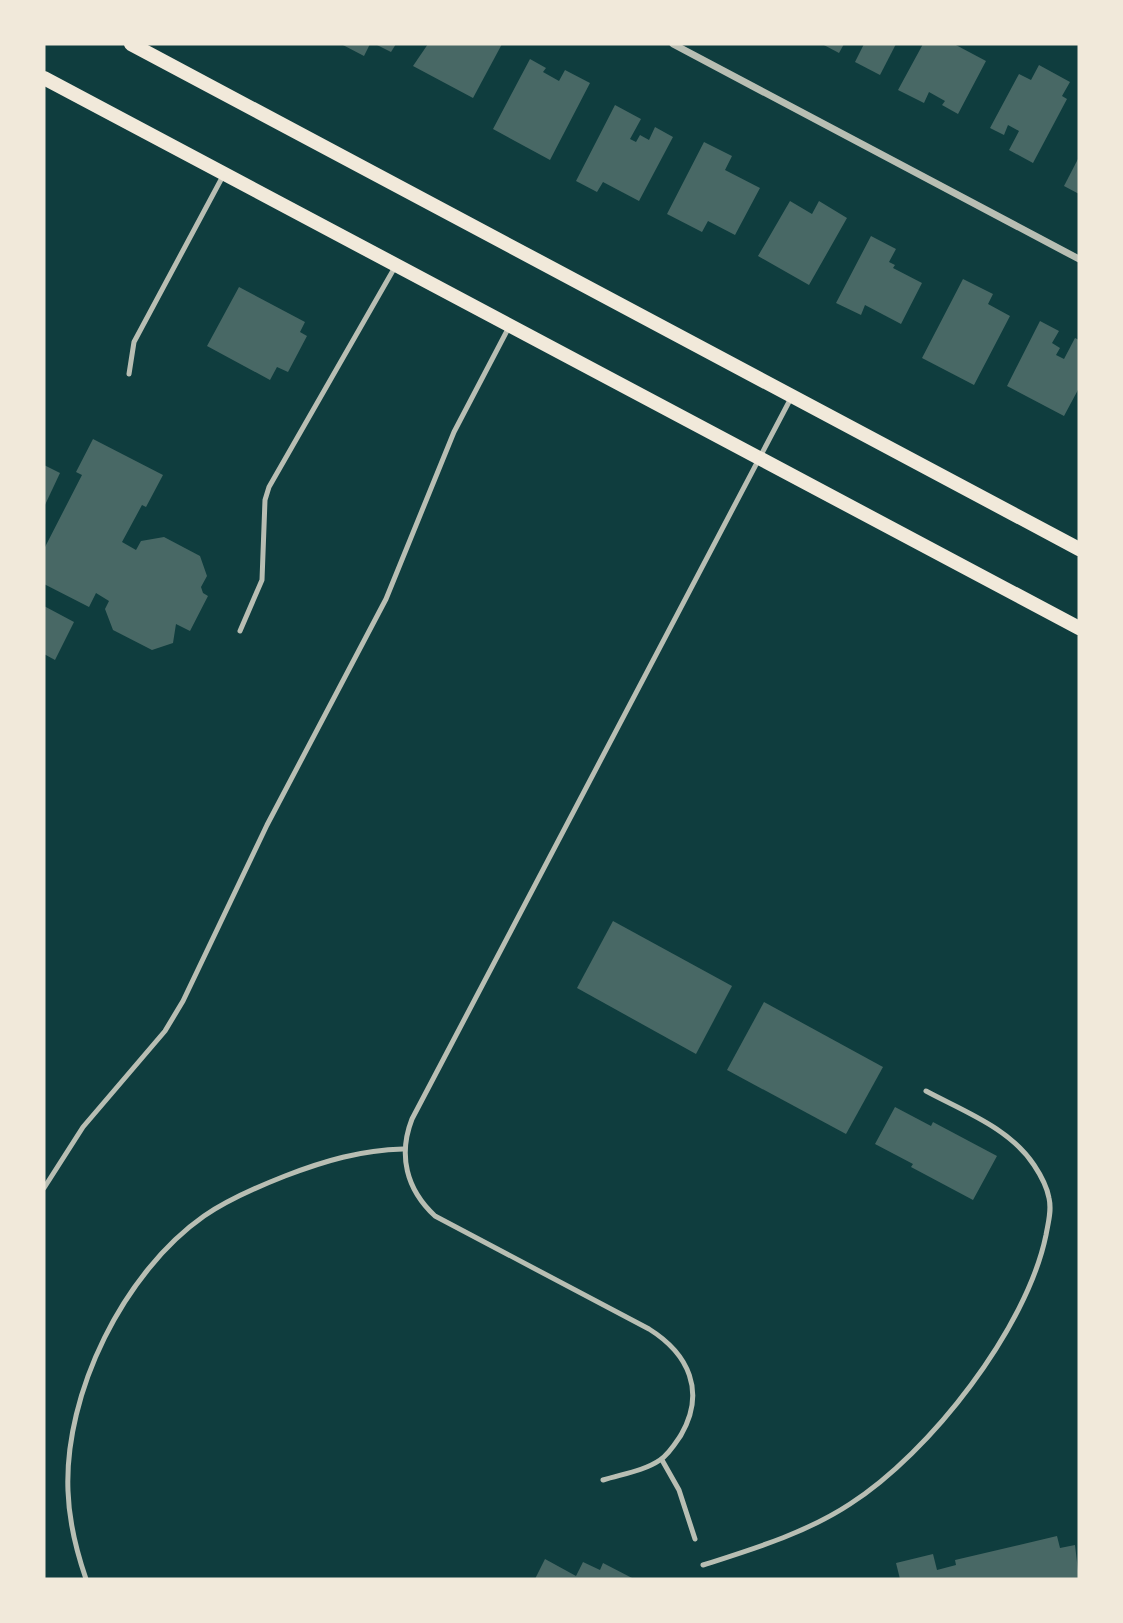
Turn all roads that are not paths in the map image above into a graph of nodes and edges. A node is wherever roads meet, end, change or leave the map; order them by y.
1 (131, 44) edge
2 (673, 44) edge
3 (44, 78) edge
4 (223, 174) junction
5 (1079, 259) edge
6 (396, 265) junction
7 (510, 325) junction
8 (129, 374) dead end
9 (793, 395) junction
10 (760, 458) junction
11 (1079, 549) edge
12 (1079, 628) edge
13 (240, 631) dead end
14 (926, 1091) dead end
15 (403, 1149) junction
16 (44, 1188) edge
17 (662, 1460) junction
18 (603, 1479) dead end
19 (695, 1539) dead end
20 (703, 1565) dead end
21 (86, 1579) edge

1 - 9 main road
2 - 5 street
3 - 4 main road
4 - 6 main road
4 - 8 lane
6 - 7 main road
6 - 13 lane
7 - 10 main road
7 - 16 lane
9 - 10 lane
9 - 11 main road
10 - 12 main road
10 - 15 lane
14 - 20 lane
15 - 17 lane
15 - 21 lane
17 - 18 lane
17 - 19 lane

